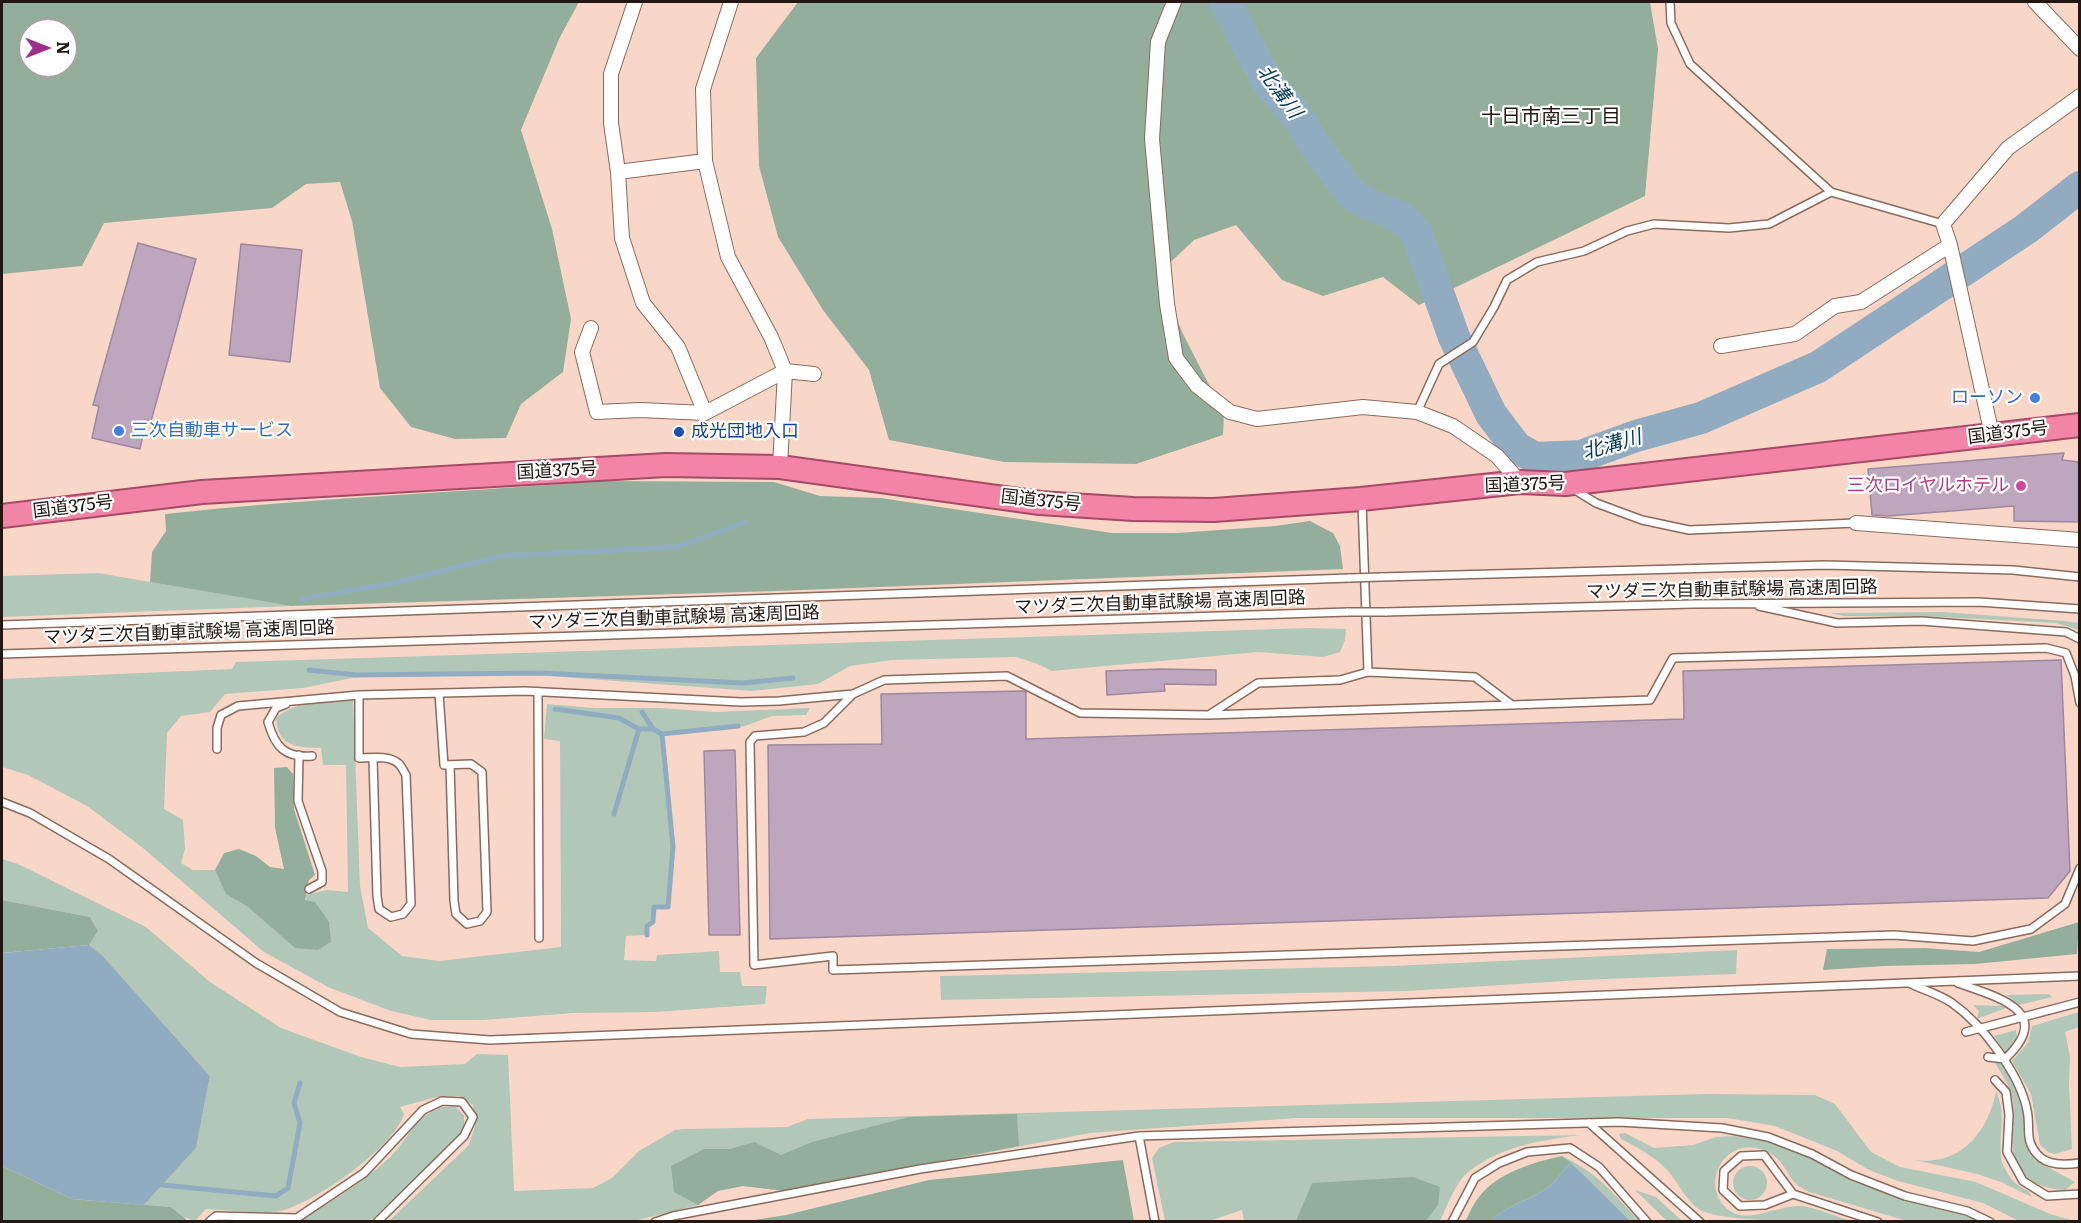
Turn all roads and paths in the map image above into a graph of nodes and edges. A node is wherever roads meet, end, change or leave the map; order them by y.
1 (635, 2) edge
2 (731, 2) edge
3 (1174, 2) edge
4 (1670, 2) edge
5 (2035, 2) edge
6 (2079, 49) edge
7 (2079, 96) edge
8 (705, 161) junction
9 (618, 172) junction
10 (1831, 192) junction
11 (1943, 224) junction
12 (1950, 245) junction
13 (591, 328) dead end
14 (1721, 346) dead end
15 (785, 371) junction
16 (814, 374) dead end
17 (705, 412) junction
18 (1418, 412) junction
19 (2079, 425) edge
20 (1992, 435) junction
21 (780, 467) junction
22 (1520, 482) junction
23 (1565, 484) junction
24 (1361, 499) junction
25 (2, 516) edge
26 (1856, 523) joint
27 (2079, 540) edge
28 (2079, 577) edge
29 (1745, 603) junction
30 (2079, 609) edge
31 (2, 625) edge
32 (2079, 639) edge
33 (2, 654) edge
34 (1368, 672) junction
35 (538, 692) junction
36 (440, 693) junction
37 (359, 694) junction
38 (853, 694) junction
39 (297, 700) junction
40 (2079, 703) edge
41 (1512, 705) junction
42 (1209, 715) junction
43 (217, 749) dead end
44 (299, 755) junction
45 (312, 756) dead end
46 (374, 758) junction
47 (450, 765) junction
48 (2, 802) edge
49 (2079, 868) edge
50 (309, 889) dead end
51 (539, 938) dead end
52 (2079, 976) edge
53 (1953, 981) junction
54 (1909, 983) junction
55 (2079, 1002) edge
56 (2024, 1016) junction
57 (1979, 1028) junction
58 (1966, 1032) dead end
59 (1988, 1058) dead end
60 (2005, 1059) junction
61 (1995, 1080) dead end
62 (1589, 1123) junction
63 (1139, 1136) junction
64 (2079, 1163) edge
65 (1792, 1194) junction
66 (2079, 1194) edge
67 (280, 1219) edge
68 (209, 1221) edge
69 (377, 1221) edge
70 (655, 1221) edge
71 (1155, 1221) edge
72 (1452, 1221) edge
73 (1647, 1221) edge
74 (1700, 1221) edge
75 (1878, 1221) edge
76 (1990, 1221) edge

1 - 9 street
2 - 8 street
3 - 18 street
4 - 10 lane
5 - 6 street
7 - 11 street
8 - 9 street
8 - 15 street
9 - 17 street
10 - 11 lane
10 - 18 lane
11 - 12 street
12 - 14 street
12 - 20 street
13 - 17 street
15 - 16 street
15 - 17 street
15 - 21 street
18 - 22 street
19 - 20 highway, 国道375号
20 - 23 highway, 国道375号
21 - 24 highway, 国道375号
21 - 25 highway, 国道375号
22 - 23 highway, 国道375号
22 - 24 highway, 国道375号
23 - 26 lane
24 - 34 lane
26 - 27 street
28 - 31 lane, bridge
29 - 30 lane, マツダ三次自動車試験場 高速周回路
29 - 32 lane
29 - 33 lane, マツダ三次自動車試験場 高速周回路, bridge
34 - 41 lane
34 - 42 lane
35 - 36 lane
35 - 38 lane
35 - 51 lane
36 - 37 lane
36 - 47 lane
37 - 39 lane
37 - 46 lane
38 - 42 lane
38 - 49 lane
39 - 43 lane
39 - 44 lane
40 - 41 lane
41 - 42 lane
44 - 45 lane
44 - 50 lane
46 - 46 lane
47 - 47 lane
48 - 54 lane
52 - 53 lane
53 - 54 lane
53 - 56 lane
54 - 57 lane
55 - 56 lane
56 - 57 lane
56 - 60 lane
57 - 58 lane
57 - 60 lane
59 - 60 lane
60 - 64 lane
61 - 66 lane
62 - 63 lane
62 - 74 lane
62 - 76 lane
63 - 70 lane
63 - 71 lane
65 - 65 lane
65 - 75 lane
67 - 68 lane
67 - 69 lane
72 - 73 lane

